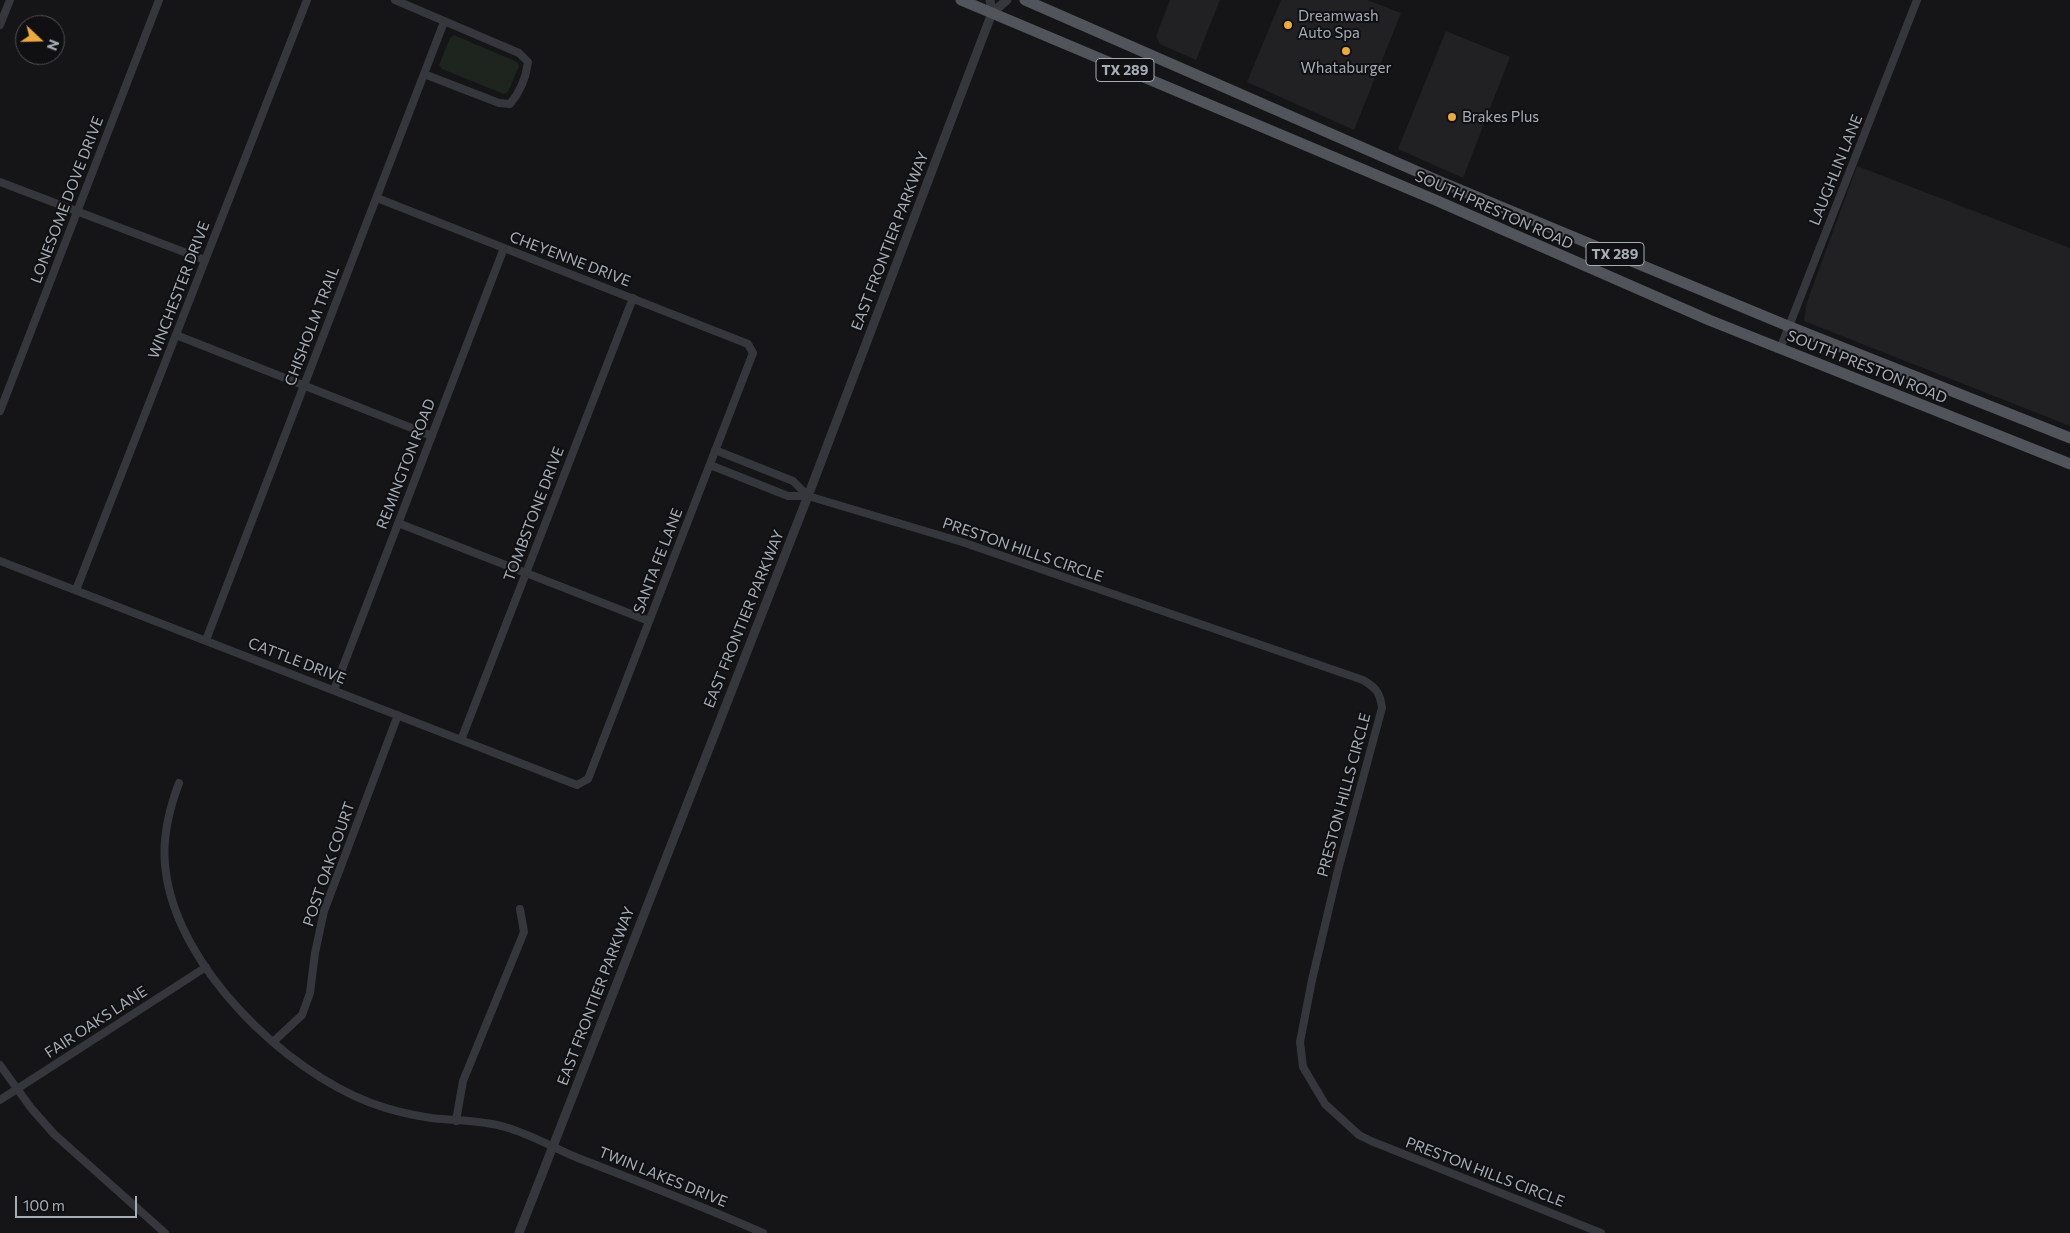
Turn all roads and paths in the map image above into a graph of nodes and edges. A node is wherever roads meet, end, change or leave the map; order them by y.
1 (10, 0) edge
2 (159, 0) edge
3 (307, 0) edge
4 (395, 0) edge
5 (961, 0) edge
6 (990, 0) edge
7 (1007, 0) edge
8 (1025, 0) edge
9 (1917, 0) edge
10 (992, 13) junction
11 (444, 22) junction
12 (0, 25) edge
13 (424, 74) junction
14 (0, 182) edge
15 (377, 198) junction
16 (77, 212) junction
17 (504, 248) junction
18 (204, 260) junction
19 (633, 298) junction
20 (1788, 326) junction
21 (176, 335) junction
22 (752, 348) joint
23 (1780, 349) junction
24 (303, 386) junction
25 (0, 411) edge
26 (432, 436) junction
27 (2070, 438) edge
28 (715, 450) junction
29 (2070, 464) edge
30 (710, 465) junction
31 (808, 496) junction
32 (398, 523) junction
33 (0, 561) edge
34 (526, 573) junction
35 (76, 590) junction
36 (649, 621) junction
37 (206, 640) junction
38 (334, 690) junction
39 (398, 715) junction
40 (461, 740) junction
41 (179, 783) dead end
42 (584, 784) joint
43 (520, 909) dead end
44 (206, 967) junction
45 (273, 1042) junction
46 (0, 1065) edge
47 (17, 1089) junction
48 (0, 1100) edge
49 (456, 1121) junction
50 (552, 1147) junction
51 (165, 1233) edge
52 (519, 1233) edge
53 (763, 1233) edge
54 (1601, 1233) edge

1 - 12 street
2 - 16 street, LONESOME DOVE DRIVE
3 - 18 street, WINCHESTER DRIVE
4 - 11 street
5 - 10 main road, TX 289
6 - 10 street
7 - 10 street
8 - 20 main road, SOUTH PRESTON ROAD / TX 289
9 - 20 street, LAUGHLIN LANE
10 - 23 main road, SOUTH PRESTON ROAD / TX 289
10 - 31 street, EAST FRONTIER PARKWAY
11 - 13 street, CHISHOLM TRAIL
11 - 13 street
13 - 15 street, CHISHOLM TRAIL
14 - 16 street
15 - 17 street, CHEYENNE DRIVE
15 - 24 street, CHISHOLM TRAIL
16 - 18 street
16 - 25 street, LONESOME DOVE DRIVE
17 - 19 street, CHEYENNE DRIVE
17 - 26 street, REMINGTON ROAD
18 - 21 street, WINCHESTER DRIVE
19 - 22 street, CHEYENNE DRIVE
19 - 34 street, TOMBSTONE DRIVE
20 - 23 street, LAUGHLIN LANE
20 - 27 main road, SOUTH PRESTON ROAD / TX 289
21 - 24 street
21 - 35 street, WINCHESTER DRIVE
22 - 28 street, SANTA FE LANE
23 - 29 main road, SOUTH PRESTON ROAD / TX 289
24 - 26 street
24 - 37 street, CHISHOLM TRAIL
26 - 32 street, REMINGTON ROAD
28 - 30 street, SANTA FE LANE
28 - 31 street
30 - 31 street
30 - 36 street, SANTA FE LANE
31 - 50 street, EAST FRONTIER PARKWAY
31 - 54 street, PRESTON HILLS CIRCLE
32 - 34 street
32 - 38 street, REMINGTON ROAD
33 - 35 street, CATTLE DRIVE
34 - 36 street
34 - 40 street, TOMBSTONE DRIVE
35 - 37 street, CATTLE DRIVE
36 - 42 street, SANTA FE LANE
37 - 38 street, CATTLE DRIVE
38 - 39 street, CATTLE DRIVE
39 - 40 street, CATTLE DRIVE
39 - 45 street, POST OAK COURT
40 - 42 street, CATTLE DRIVE
41 - 44 street, TWIN LAKES DRIVE
43 - 49 street
44 - 45 street, TWIN LAKES DRIVE
44 - 47 street, FAIR OAKS LANE
45 - 49 street, TWIN LAKES DRIVE
46 - 47 street
47 - 48 street, FAIR OAKS LANE
47 - 51 street
49 - 50 street, TWIN LAKES DRIVE
50 - 52 street, EAST FRONTIER PARKWAY
50 - 53 street, TWIN LAKES DRIVE

